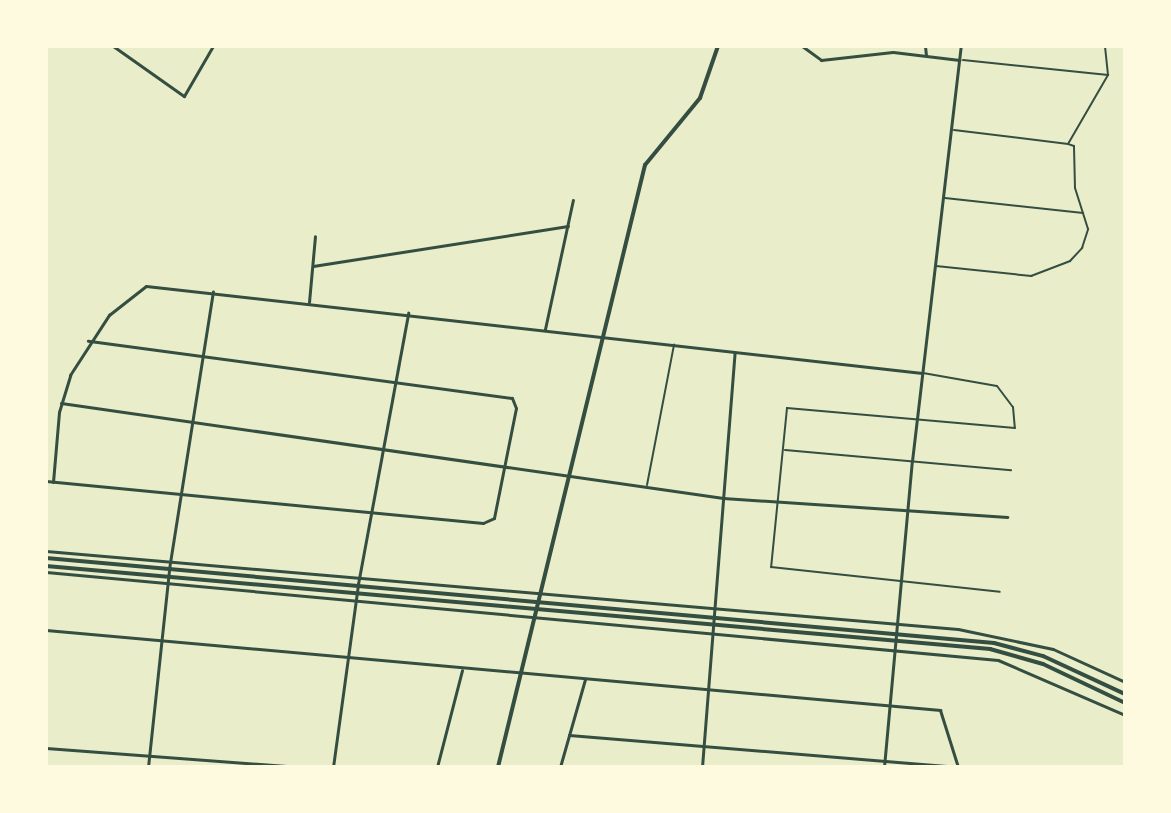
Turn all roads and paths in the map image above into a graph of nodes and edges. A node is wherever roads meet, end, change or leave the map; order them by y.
1 (113, 46) edge
2 (213, 46) edge
3 (718, 46) edge
4 (802, 46) edge
5 (925, 46) edge
6 (961, 46) edge
7 (1105, 46) edge
8 (926, 55) junction
9 (960, 60) junction
10 (1108, 75) junction
11 (954, 130) junction
12 (1068, 144) junction
13 (945, 198) junction
14 (573, 200) dead end
15 (1084, 213) junction
16 (568, 226) junction
17 (315, 236) dead end
18 (313, 266) junction
19 (936, 266) junction
20 (213, 291) junction
21 (309, 302) junction
22 (408, 313) junction
23 (545, 330) junction
24 (602, 336) junction
25 (88, 341) junction
26 (674, 344) junction
27 (735, 351) junction
28 (202, 358) junction
29 (922, 373) junction
30 (397, 383) junction
31 (61, 403) junction
32 (917, 422) junction
33 (191, 425) junction
34 (383, 449) junction
35 (784, 450) junction
36 (912, 461) junction
37 (506, 465) junction
38 (1011, 470) dead end
39 (572, 473) junction
40 (46, 481) edge
41 (53, 482) junction
42 (647, 485) junction
43 (180, 494) junction
44 (723, 498) junction
45 (779, 502) junction
46 (907, 510) junction
47 (372, 513) junction
48 (1007, 517) dead end
49 (46, 551) edge
50 (46, 558) edge
51 (170, 561) junction
52 (46, 569) edge
53 (169, 569) junction
54 (360, 576) junction
55 (167, 580) junction
56 (900, 582) junction
57 (358, 584) junction
58 (543, 592) junction
59 (1000, 592) dead end
60 (357, 593) junction
61 (541, 601) junction
62 (356, 603) junction
63 (539, 608) junction
64 (715, 608) junction
65 (714, 617) junction
66 (536, 620) junction
67 (896, 624) junction
68 (714, 625) junction
69 (46, 630) edge
70 (895, 632) junction
71 (713, 633) junction
72 (894, 641) junction
73 (160, 643) junction
74 (894, 649) junction
75 (348, 659) junction
76 (462, 670) junction
77 (523, 674) junction
78 (585, 679) junction
79 (1125, 682) edge
80 (709, 690) junction
81 (1125, 694) edge
82 (1125, 703) edge
83 (889, 705) junction
84 (1125, 715) edge
85 (569, 735) junction
86 (704, 746) junction
87 (46, 748) edge
88 (150, 752) junction
89 (884, 761) junction
90 (148, 767) edge
91 (296, 767) edge
92 (333, 767) edge
93 (437, 767) edge
94 (498, 767) edge
95 (560, 767) edge
96 (702, 767) edge
97 (884, 767) edge
98 (957, 767) edge

1 - 2 street
3 - 24 street
4 - 8 street
5 - 8 street
6 - 9 street
7 - 10 lane
8 - 9 street
9 - 10 lane
9 - 11 street
10 - 12 lane
11 - 12 lane
11 - 13 street
12 - 15 lane
13 - 15 lane
13 - 19 street
14 - 16 street
15 - 19 lane
16 - 18 street
16 - 23 street
17 - 18 street
18 - 21 street
19 - 29 street
20 - 21 street
20 - 25 street
20 - 28 street
21 - 22 street
22 - 23 street
22 - 30 street
23 - 24 street
24 - 26 street
24 - 39 street
25 - 28 street
25 - 31 street
26 - 27 street
26 - 42 lane
27 - 29 street
27 - 44 street
28 - 30 street
28 - 33 street
29 - 32 street
29 - 32 lane
30 - 34 street
30 - 37 street
31 - 33 street
31 - 41 street
32 - 35 lane
32 - 36 street
33 - 34 street
33 - 43 street
34 - 37 street
34 - 47 street
35 - 36 lane
35 - 45 lane
36 - 38 lane
36 - 46 street
37 - 39 street
37 - 47 street
39 - 42 street
39 - 58 street
40 - 41 street
41 - 43 street
42 - 44 street
43 - 47 street
43 - 51 street
44 - 45 street
44 - 64 street
45 - 46 street
45 - 56 lane
46 - 48 street
46 - 56 street
47 - 54 street
49 - 51 street
50 - 53 street
51 - 53 street
51 - 54 street
52 - 55 street
53 - 55 street
53 - 57 street
54 - 57 street
54 - 58 street
55 - 60 street
55 - 62 street
55 - 73 street
56 - 59 lane
56 - 67 street
57 - 60 street
57 - 61 street
58 - 61 street
58 - 64 street
60 - 62 street
60 - 63 street
61 - 63 street
61 - 65 street
62 - 66 street
62 - 75 street
63 - 66 street
63 - 68 street
64 - 65 street
64 - 67 street
65 - 68 street
65 - 70 street
66 - 71 street
66 - 77 street
67 - 70 street
67 - 79 street
68 - 71 street
68 - 72 street
69 - 73 street
70 - 72 street
70 - 81 street
71 - 74 street
71 - 80 street
72 - 74 street
72 - 82 street
73 - 75 street
73 - 88 street
74 - 83 street
74 - 84 street
75 - 76 street
75 - 92 street
76 - 77 street
76 - 93 street
77 - 78 street
77 - 94 street
78 - 80 street
78 - 85 street
80 - 83 street
80 - 86 street
83 - 89 street
83 - 98 street
85 - 86 street
85 - 95 street
86 - 89 street
86 - 96 street
87 - 88 street
88 - 90 street
88 - 91 street
89 - 97 street
89 - 98 street

